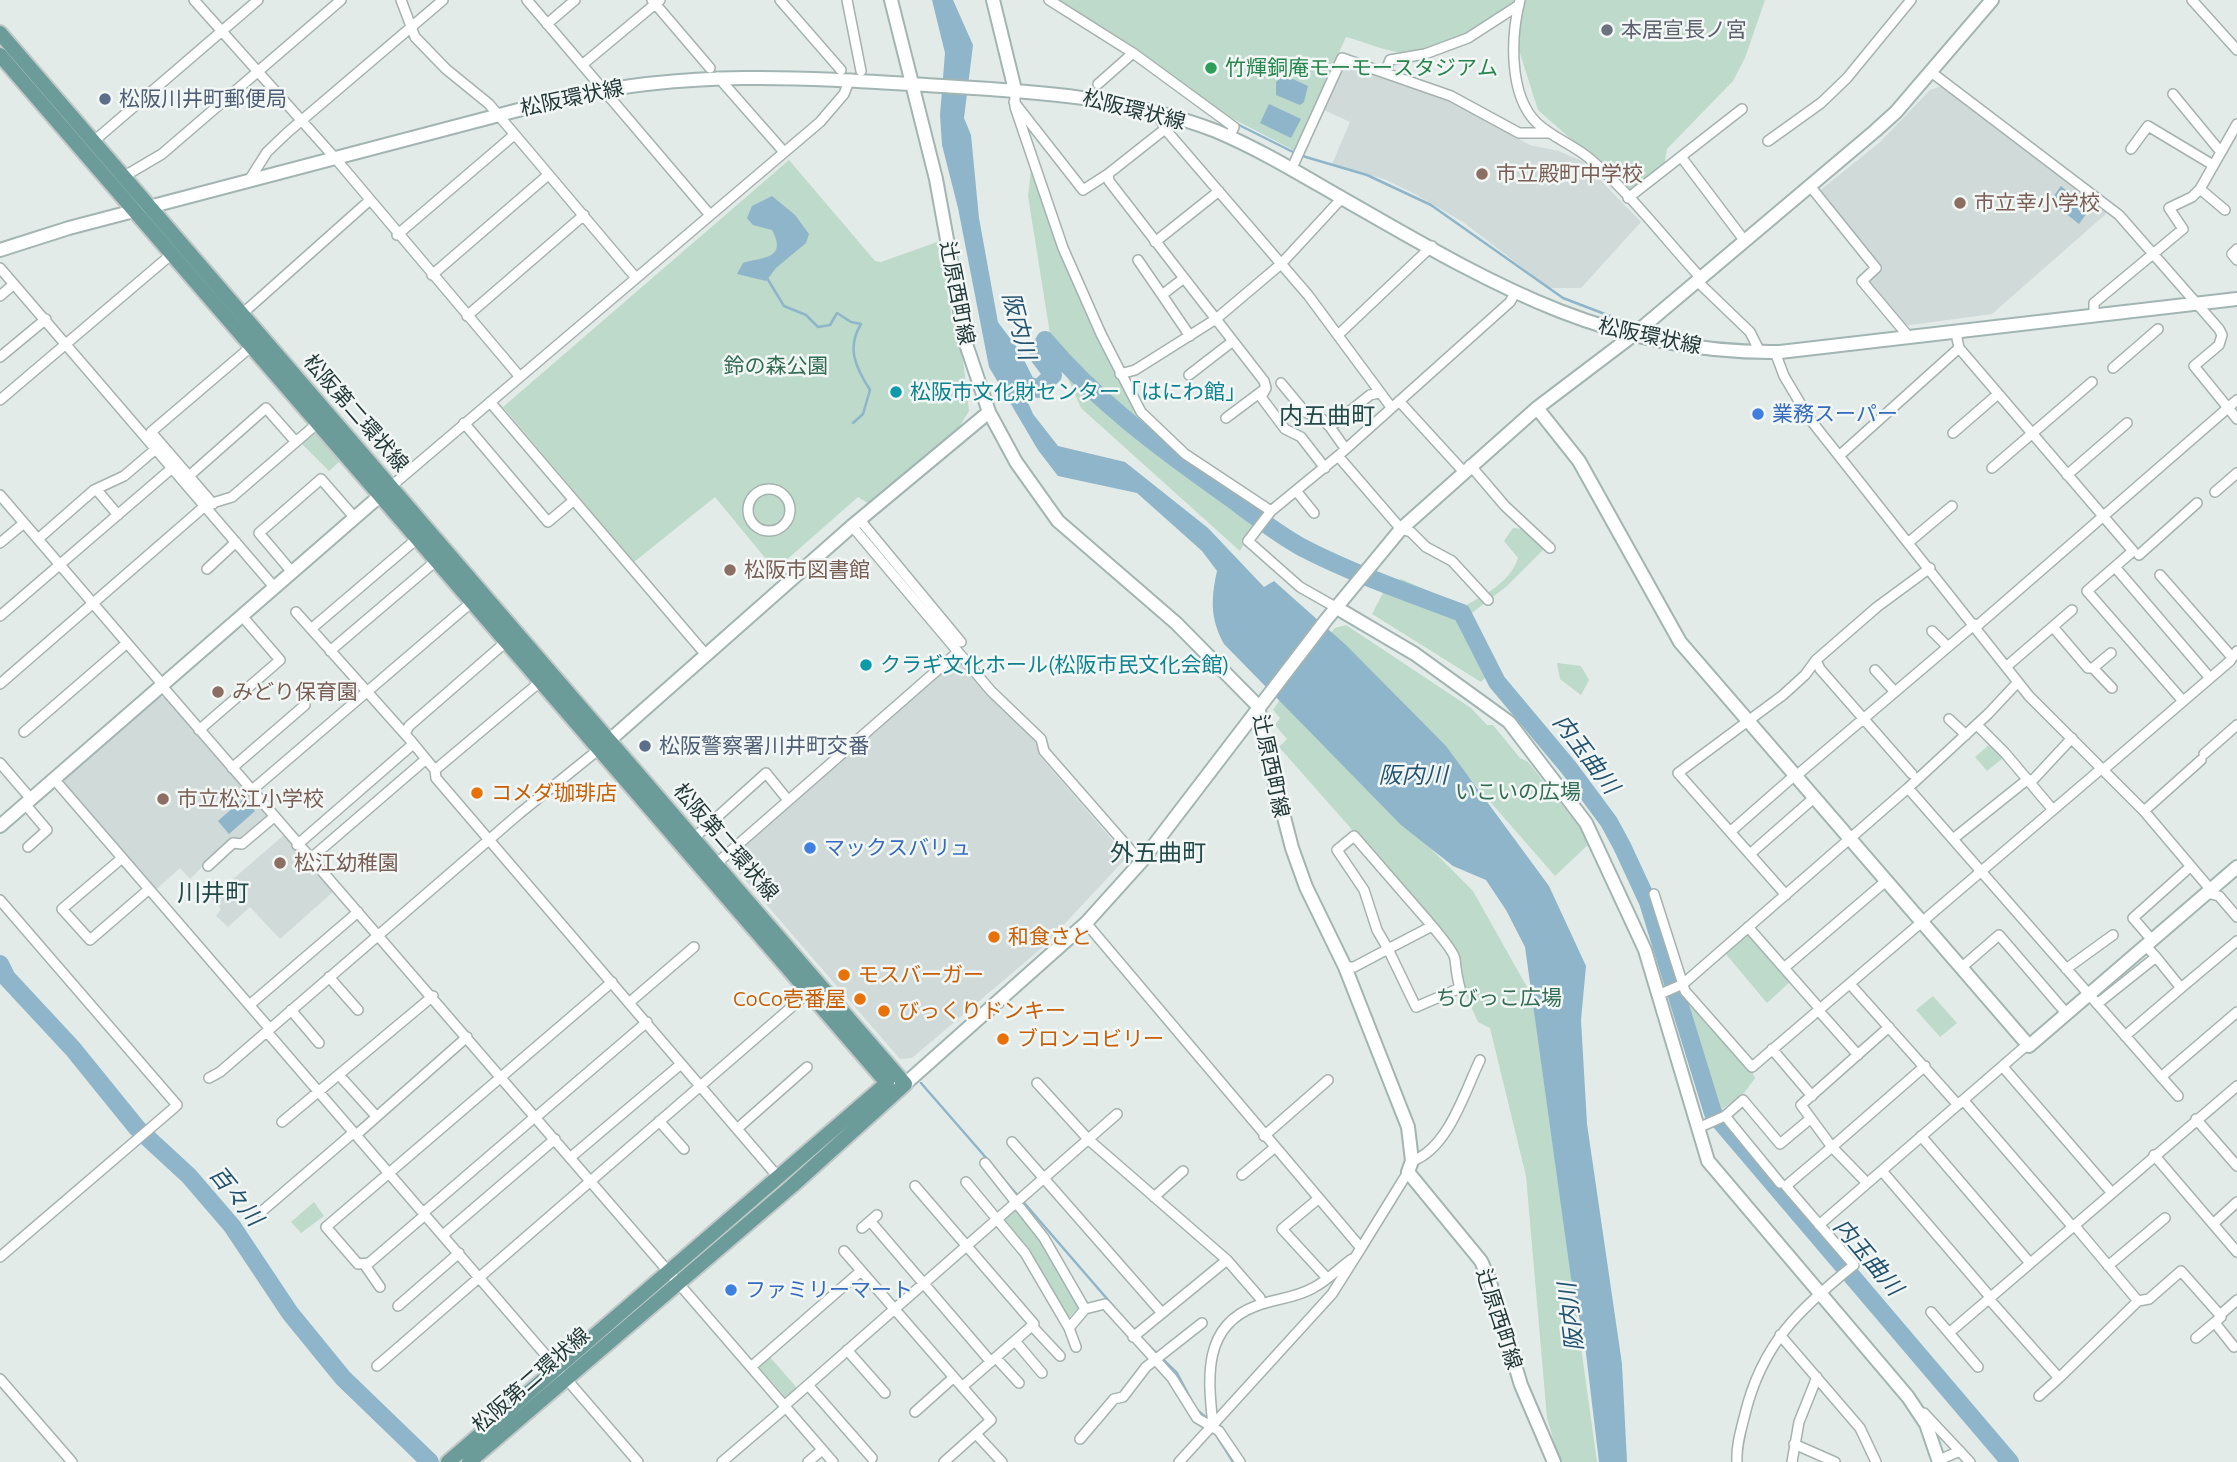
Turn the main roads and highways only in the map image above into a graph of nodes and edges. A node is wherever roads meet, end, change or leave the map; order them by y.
1 (0, 33) edge
2 (2, 60) edge
3 (386, 490) junction
4 (604, 745) junction
5 (672, 1278) junction
6 (561, 1372) junction
7 (449, 1461) edge
8 (469, 1462) edge

1 - 3 main road, 松阪第二環状線
2 - 3 main road, 松阪第二環状線
3 - 4 main road, 松阪第二環状線
3 - 4 main road, 松阪第二環状線
4 - 5 main road, 松阪第二環状線
4 - 5 main road, 松阪第二環状線
5 - 6 main road, 松阪第二環状線
6 - 7 main road, 松阪第二環状線
6 - 8 main road, 松阪第二環状線

